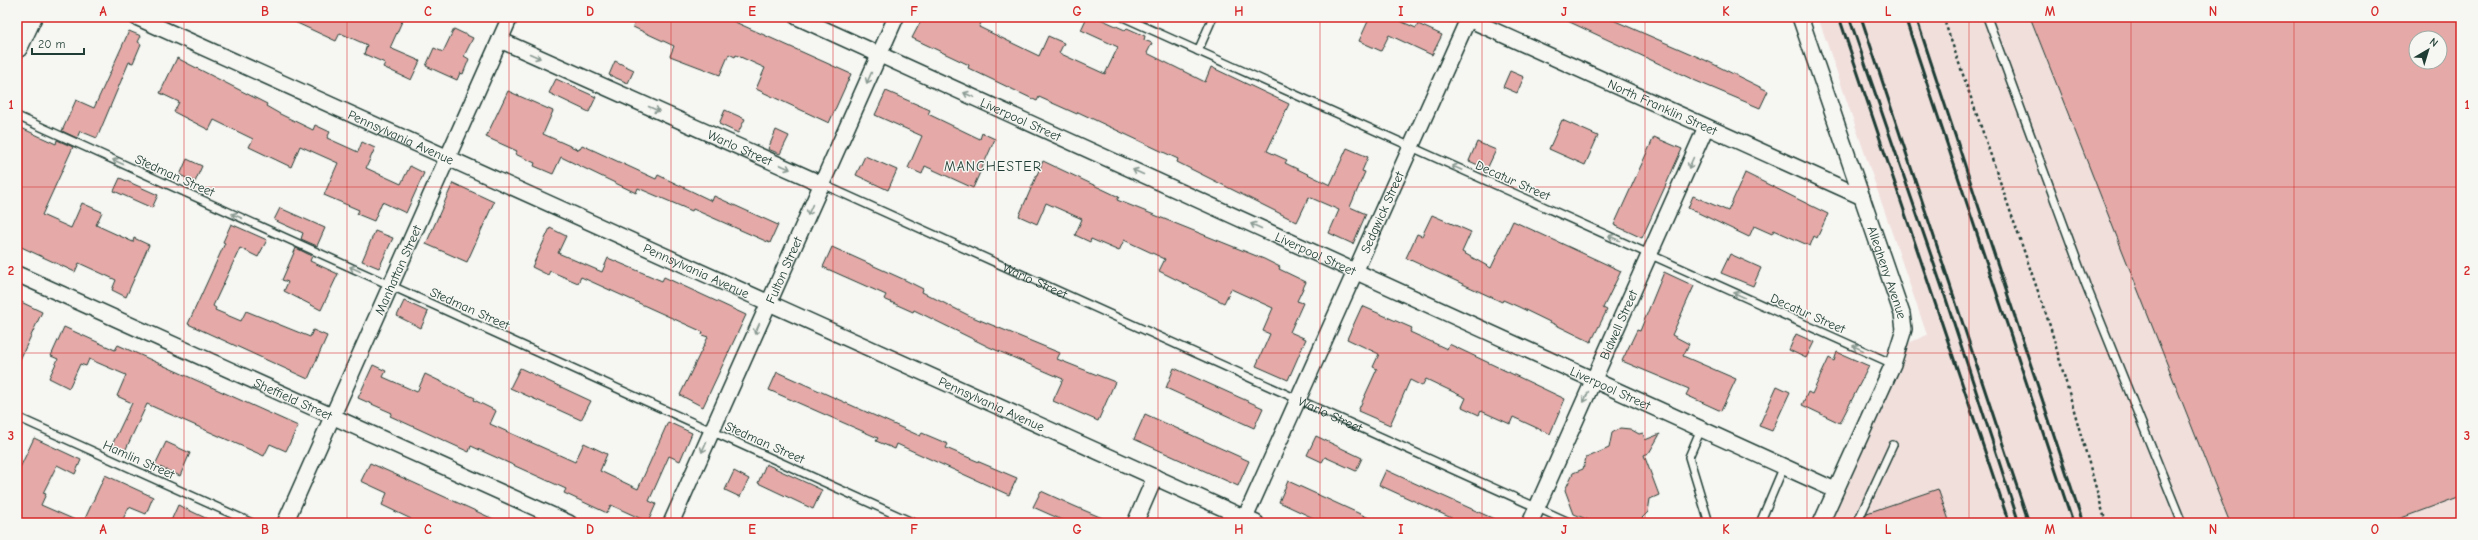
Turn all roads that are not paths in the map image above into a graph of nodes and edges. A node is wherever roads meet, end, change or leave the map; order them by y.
1 (30, 17) edge
2 (510, 17) edge
3 (797, 17) edge
4 (896, 17) edge
5 (1123, 17) edge
6 (1213, 17) edge
7 (1800, 17) edge
8 (1987, 17) edge
9 (143, 18) edge
10 (1467, 18) edge
11 (500, 40) junction
12 (17, 47) edge
13 (1198, 51) junction
14 (879, 54) junction
15 (17, 116) edge
16 (1706, 127) junction
17 (1411, 147) junction
18 (448, 158) junction
19 (822, 184) junction
20 (1862, 197) junction
21 (1650, 254) junction
22 (1356, 271) junction
23 (17, 274) edge
24 (391, 285) junction
25 (769, 303) junction
26 (1893, 364) junction
27 (1594, 380) junction
28 (1298, 400) junction
29 (332, 416) junction
30 (17, 417) edge
31 (1701, 429) junction
32 (712, 431) junction
33 (1893, 445) dead end
34 (1784, 466) junction
35 (1155, 477) junction
36 (1836, 490) junction
37 (1537, 508) junction
38 (1251, 521) edge
39 (252, 523) edge
40 (285, 523) edge
41 (569, 523) edge
42 (671, 523) edge
43 (914, 523) edge
44 (1135, 523) edge
45 (1530, 523) edge
46 (1571, 523) edge
47 (1710, 523) edge
48 (1760, 523) edge
49 (1821, 523) edge
50 (1857, 523) edge
51 (2182, 523) edge

1 - 12 main road
2 - 11 street, Manhattan Street
3 - 14 street, Liverpool Street
4 - 14 street, Fulton Street
5 - 13 lane, Decatur Street
6 - 13 lane
7 - 20 street, Allegheny Avenue
8 - 51 lane
9 - 18 street, Pennsylvania Avenue
10 - 16 street, North Franklin Street
10 - 17 street, Sedgwick Street
11 - 18 street, Manhattan Street
11 -> 19 street, Warlo Street
13 - 17 lane, Decatur Street
14 -> 19 street, Fulton Street
22 -> 14 street, Liverpool Street
24 -> 15 lane, Stedman Street
16 - 20 street, North Franklin Street
16 -> 21 street, Bidwell Street
21 -> 17 lane, Decatur Street
17 - 22 street, Sedgwick Street
18 - 24 street, Manhattan Street
18 - 25 street, Pennsylvania Avenue
19 -> 25 street, Fulton Street
19 - 28 lane, Warlo Street
20 - 26 street, Allegheny Avenue
26 -> 21 lane, Decatur Street
21 - 27 street, Bidwell Street
22 - 27 street, Liverpool Street
22 - 28 street, Sedgwick Street
23 - 29 street, Sheffield Street
24 - 29 street, Manhattan Street
24 - 32 lane, Stedman Street
25 -> 32 street, Fulton Street
25 - 35 street, Pennsylvania Avenue
26 - 36 street, Allegheny Avenue
27 - 31 street, Liverpool Street
27 -> 37 street, Bidwell Street
28 - 37 lane, Warlo Street
28 - 38 street, Sedgwick Street
29 - 40 street, Manhattan Street
29 - 41 street, Sheffield Street
30 - 39 lane, Hamlin Street
31 - 34 street, Liverpool Street
31 - 47 lane
32 -> 42 street, Fulton Street
32 - 43 lane, Stedman Street
33 - 50 lane
34 - 36 street, Liverpool Street
34 - 48 lane
35 - 38 street, Pennsylvania Avenue
35 - 44 street
36 - 49 street, Allegheny Avenue
37 - 45 street, Bidwell Street
37 - 46 lane, Warlo Street

